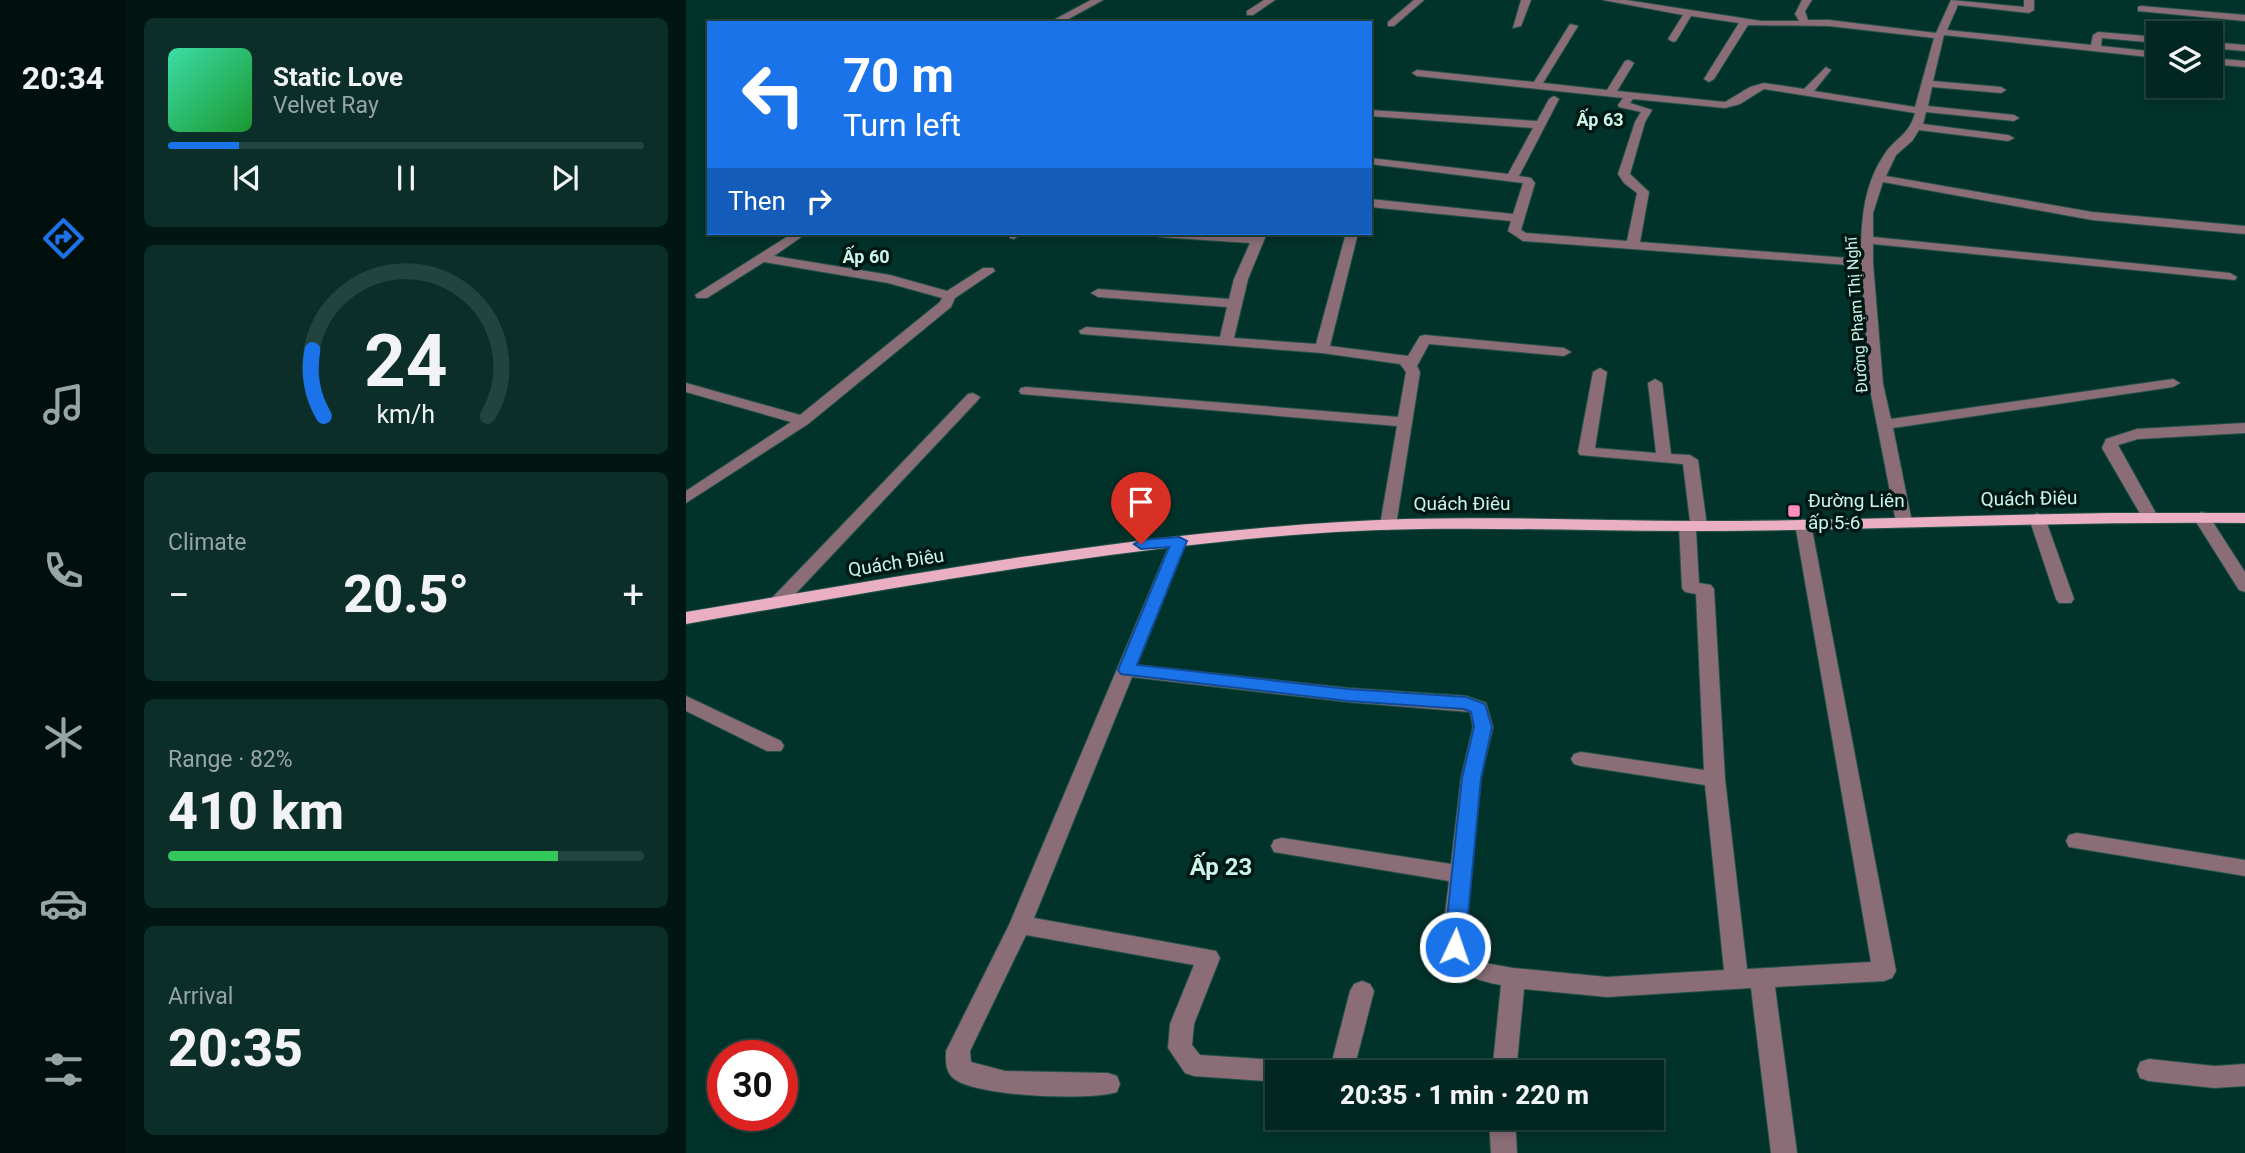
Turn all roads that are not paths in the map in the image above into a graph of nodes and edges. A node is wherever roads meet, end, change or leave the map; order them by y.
1 (1098, 0) edge
2 (1270, 0) edge
3 (1419, 0) edge
4 (1526, 0) edge
5 (1616, 0) edge
6 (1807, 0) edge
7 (2029, 0) edge
8 (1956, 1) edge
9 (1670, 4) edge
10 (2141, 9) dead end
11 (1689, 12) junction
12 (1250, 13) dead end
13 (2245, 18) edge
14 (1057, 21) edge
15 (1745, 22) junction
16 (1805, 23) junction
17 (1391, 24) dead end
18 (1516, 26) dead end
19 (1573, 26) dead end
20 (1939, 34) junction
21 (1673, 39) dead end
22 (2146, 39) edge
23 (2223, 46) edge
24 (2245, 48) edge
25 (2099, 49) junction
26 (2146, 54) edge
27 (1629, 62) dead end
28 (2223, 62) edge
29 (2245, 64) edge
30 (2106, 66) dead end
31 (1826, 70) dead end
32 (1418, 73) dead end
33 (1709, 79) dead end
34 (1926, 83) junction
35 (1537, 85) junction
36 (2001, 90) dead end
37 (1610, 93) junction
38 (1807, 93) junction
39 (1630, 95) junction
40 (1554, 99) dead end
41 (1920, 110) junction
42 (1372, 113) edge
43 (2014, 118) dead end
44 (1541, 125) junction
45 (1916, 126) junction
46 (2008, 138) dead end
47 (1372, 161) edge
48 (1512, 178) junction
49 (1879, 178) junction
50 (1372, 203) edge
51 (1519, 218) junction
52 (2245, 230) edge
53 (798, 235) edge
54 (1206, 235) edge
55 (1351, 235) edge
56 (1259, 237) edge
57 (1867, 240) junction
58 (1633, 245) junction
59 (764, 258) junction
60 (1867, 263) junction
61 (988, 271) dead end
62 (2230, 277) dead end
63 (1098, 293) dead end
64 (702, 295) dead end
65 (949, 296) junction
66 (1235, 304) junction
67 (1086, 331) dead end
68 (1226, 342) junction
69 (1322, 349) junction
70 (1564, 352) dead end
71 (1409, 367) junction
72 (1600, 372) dead end
73 (1655, 383) dead end
74 (2173, 383) dead end
75 (686, 387) edge
76 (1026, 391) dead end
77 (973, 397) dead end
78 (803, 421) junction
79 (1404, 422) junction
80 (1885, 425) junction
81 (2245, 428) edge
82 (1664, 458) junction
83 (686, 498) edge
84 (2150, 517) junction
85 (2202, 517) junction
86 (2037, 518) junction
87 (2245, 519) edge
88 (1904, 522) junction
89 (1803, 524) junction
90 (1388, 525) junction
91 (1693, 526) junction
92 (1179, 541) junction
93 (2245, 586) edge
94 (2066, 599) dead end
95 (778, 602) junction
96 (686, 618) edge
97 (1127, 670) junction
98 (686, 703) edge
99 (774, 746) dead end
100 (1581, 759) dead end
101 (1715, 779) junction
102 (2077, 841) dead end
103 (1282, 846) dead end
104 (2245, 868) edge
105 (1461, 874) junction
106 (1020, 926) junction
107 (1513, 978) junction
108 (1762, 979) junction
109 (1737, 981) junction
110 (1362, 991) dead end
111 (1344, 1060) edge
112 (1505, 1060) edge
113 (1265, 1070) edge
114 (2149, 1070) dead end
115 (2245, 1075) edge
116 (1108, 1084) dead end
117 (1503, 1130) edge
118 (1504, 1153) edge
119 (1784, 1153) edge

1 - 14 street
2 - 12 street
3 - 17 street
4 - 18 street
5 - 9 street
6 - 16 street
7 - 8 street
8 - 20 street, Đường Phạm Thị Nghĩ
9 - 11 street
10 - 13 street
11 - 15 street
11 - 21 street
15 - 16 street
15 - 33 street
16 - 20 street
19 - 35 street
20 - 25 street
20 - 34 street, Đường Phạm Thị Nghĩ
22 - 25 street
23 - 24 street
25 - 26 street
25 - 30 street
27 - 37 street
28 - 29 street
31 - 38 street
32 - 35 street
34 - 36 street
34 - 41 street, Đường Phạm Thị Nghĩ
35 - 37 street
37 - 39 street
38 - 39 street
38 - 41 street
39 - 58 street
40 - 44 street
41 - 43 street
41 - 45 street, Đường Phạm Thị Nghĩ
42 - 44 street
44 - 48 street
45 - 46 street
45 - 49 street, Đường Phạm Thị Nghĩ
47 - 48 street
48 - 51 street
49 - 52 street
49 - 57 street, Đường Phạm Thị Nghĩ
50 - 51 street
51 - 58 street
53 - 59 street
54 - 56 street
55 - 69 street
56 - 66 street
57 - 60 street, Đường Phạm Thị Nghĩ
57 - 62 street
58 - 60 street
59 - 64 street
59 - 65 street
60 - 80 street, Đường Phạm Thị Nghĩ
61 - 65 street
63 - 66 street
65 - 78 street
66 - 68 street
67 - 68 street
68 - 69 street
69 - 71 street
70 - 71 street
71 - 79 street
72 - 82 street
73 - 82 street
74 - 80 street
75 - 78 street
76 - 79 street
77 - 95 street
78 - 83 street
79 - 90 street
80 - 88 street, Đường Phạm Thị Nghĩ
81 - 84 street
82 - 91 street
84 - 85 main road, Quách Điêu
84 - 86 main road, Quách Điêu
85 - 87 main road, Quách Điêu
85 - 93 street
86 - 88 main road, Quách Điêu
86 - 94 street
88 - 89 main road, Quách Điêu
89 - 91 main road, Quách Điêu
89 - 108 street
90 - 91 main road, Quách Điêu
90 - 92 main road, Quách Điêu
91 - 101 street
92 - 95 main road, Quách Điêu
92 - 97 street
95 - 96 main road, Quách Điêu
97 - 105 street
97 - 106 street
98 - 99 street
100 - 101 street
101 - 109 street
102 - 104 street
103 - 105 street
105 - 107 street
106 - 113 street
106 - 116 street
107 - 109 street
107 - 112 street
108 - 109 street
108 - 119 street
110 - 111 street
114 - 115 street
117 - 118 street

